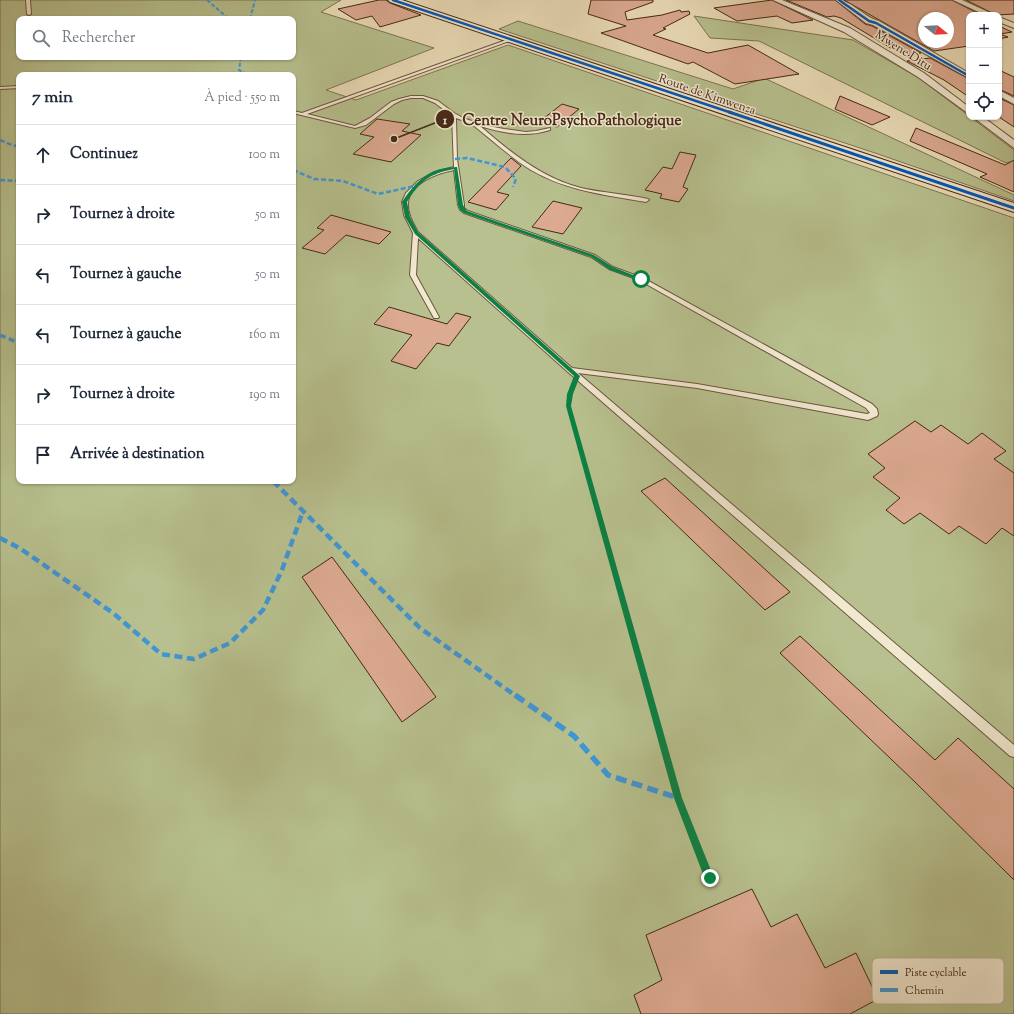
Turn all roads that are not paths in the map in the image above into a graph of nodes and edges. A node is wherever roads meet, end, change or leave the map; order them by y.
1 (28, 0) edge
2 (393, 0) edge
3 (776, 0) edge
4 (839, 0) edge
5 (956, 0) edge
6 (984, 12) edge
7 (29, 14) dead end
8 (1002, 20) edge
9 (1014, 26) edge
10 (510, 40) junction
11 (966, 74) edge
12 (16, 87) edge
13 (0, 88) edge
14 (1002, 94) edge
15 (1014, 101) edge
16 (966, 109) edge
17 (296, 113) edge
18 (303, 114) junction
19 (454, 114) junction
20 (981, 120) edge
21 (474, 124) junction
22 (548, 129) dead end
23 (1014, 145) edge
24 (456, 168) junction
25 (646, 200) dead end
26 (1014, 208) edge
27 (416, 233) junction
28 (436, 317) dead end
29 (570, 370) junction
30 (1014, 752) edge

1 - 7 lane
2 - 10 street, Route de Kimwenza
3 - 16 street, Mwene Ditu
4 - 11 street
5 - 6 street
8 - 9 street
10 - 18 lane
10 - 26 street, Route de Kimwenza
12 - 13 lane
14 - 15 street
17 - 18 lane
18 - 19 lane
19 - 21 lane
19 - 24 lane
20 - 23 street
21 - 22 lane
21 - 25 lane
24 - 27 lane
24 - 29 lane
27 - 28 lane
27 - 29 lane
29 - 30 lane

